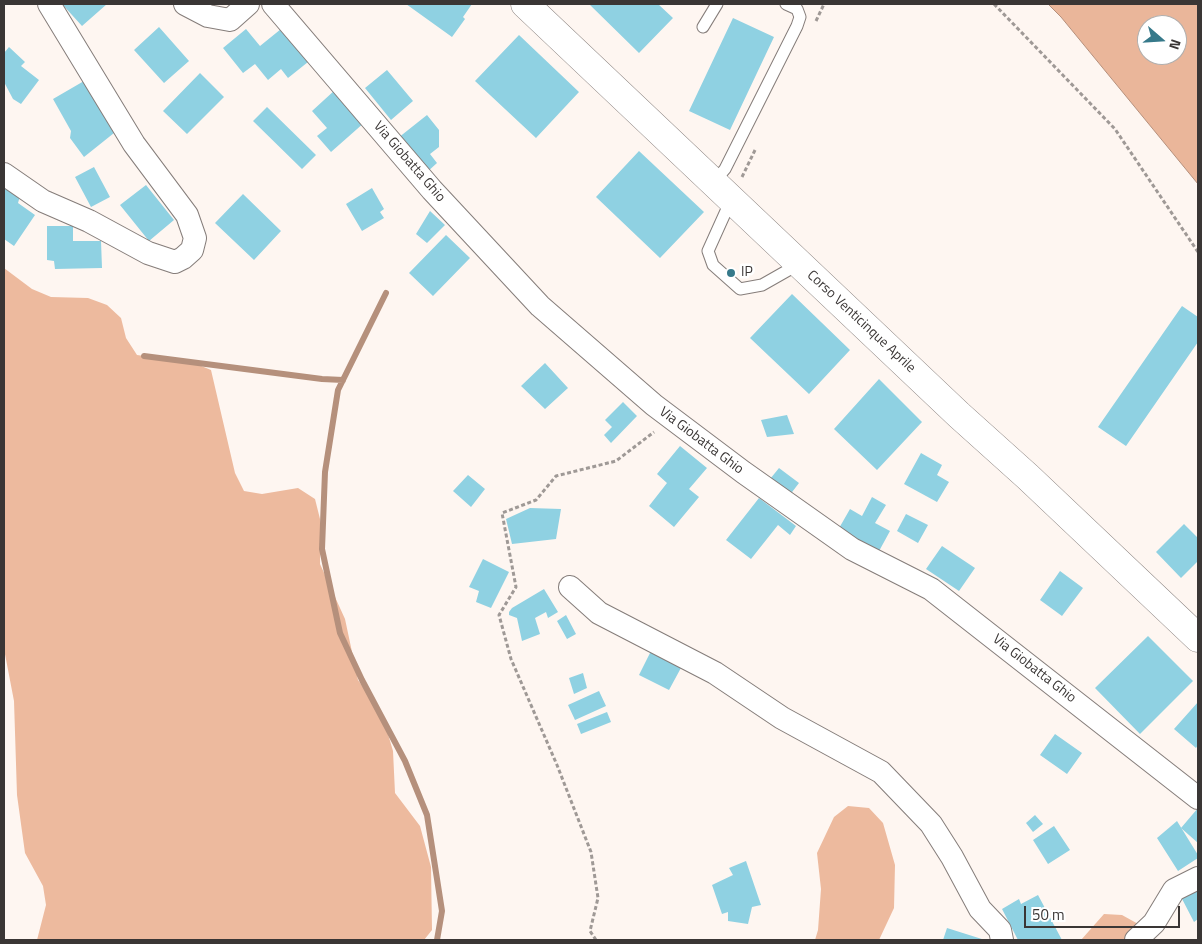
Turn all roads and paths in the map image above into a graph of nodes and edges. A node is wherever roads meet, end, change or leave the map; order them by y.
1 (49, 4) edge
2 (185, 4) edge
3 (248, 4) edge
4 (273, 4) edge
5 (525, 4) edge
6 (717, 4) edge
7 (786, 4) edge
8 (994, 4) edge
9 (703, 27) dead end
10 (4, 174) edge
11 (722, 191) junction
12 (1198, 252) edge
13 (799, 264) junction
14 (672, 419) junction
15 (570, 587) dead end
16 (1198, 638) edge
17 (1198, 798) edge
18 (1198, 878) edge
19 (596, 940) edge
20 (1002, 940) edge
21 (1136, 940) edge

1 - 10 street
2 - 3 street
4 - 14 street, Via Giobatta Ghio
5 - 11 main road, Corso Venticinque Aprile
6 - 9 lane
7 - 11 lane
8 - 12 path
11 - 13 main road, Corso Venticinque Aprile
11 - 13 lane
13 - 16 main road, Corso Venticinque Aprile
14 - 17 street, Via Giobatta Ghio
14 - 19 path
15 - 20 street
18 - 21 street

